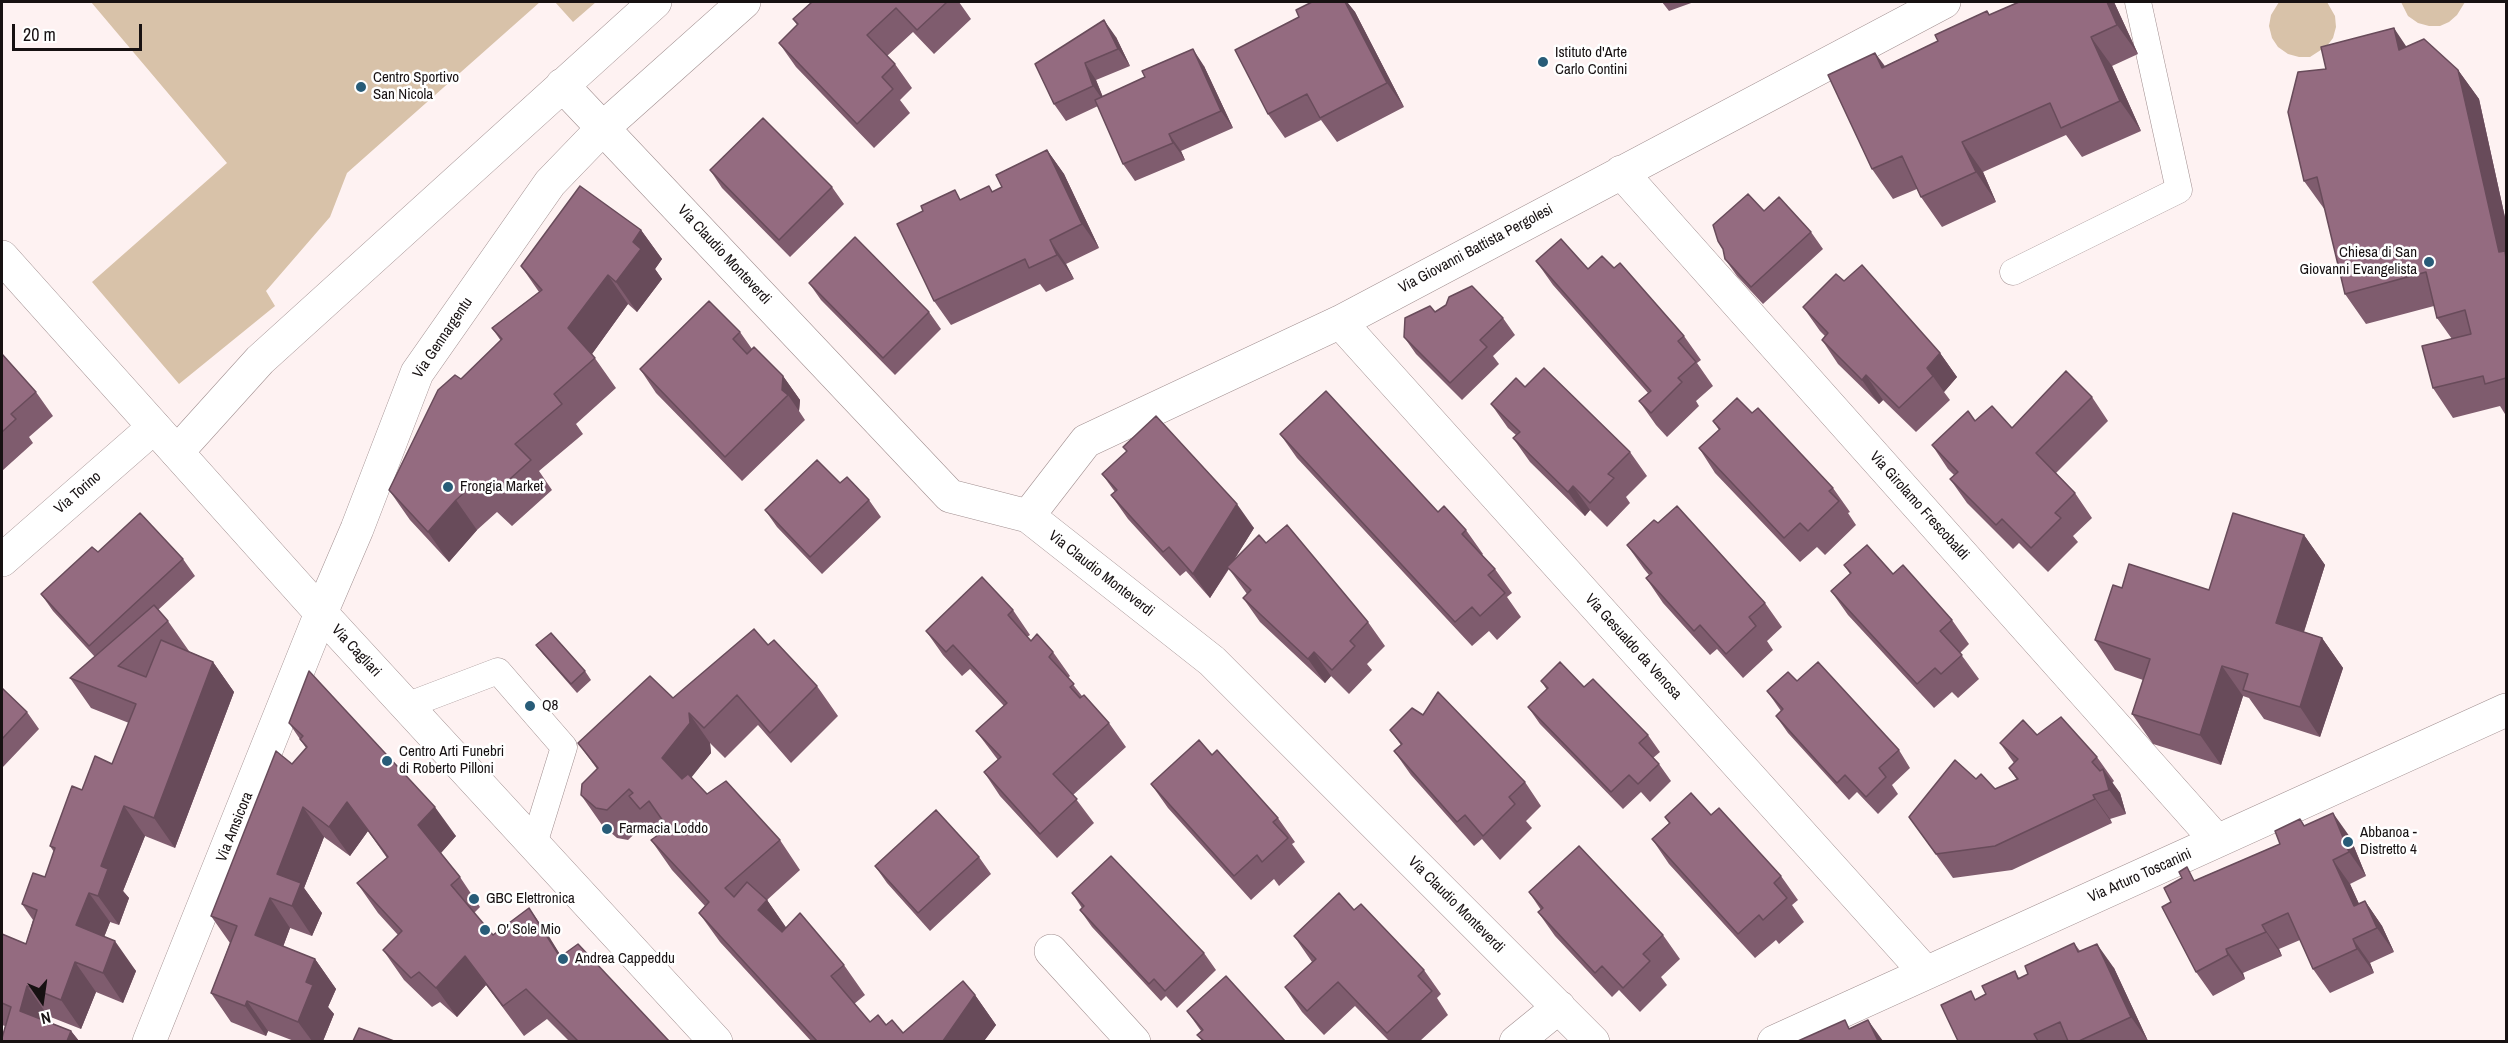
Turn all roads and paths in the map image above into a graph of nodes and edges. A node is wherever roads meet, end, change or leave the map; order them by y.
1 (655, 2) edge
2 (744, 2) edge
3 (1944, 2) edge
4 (2138, 2) edge
5 (562, 85) junction
6 (604, 128) junction
7 (1621, 172) junction
8 (2, 256) edge
9 (2013, 272) dead end
10 (1340, 322) junction
11 (154, 427) junction
12 (177, 452) junction
13 (1028, 516) junction
14 (2, 560) edge
15 (321, 613) junction
16 (406, 706) junction
17 (2506, 710) edge
18 (2217, 841) junction
19 (534, 844) junction
20 (1051, 951) dead end
21 (1926, 973) junction
22 (1559, 1007) junction
23 (149, 1041) edge
24 (716, 1041) edge
25 (1134, 1041) edge
26 (1516, 1041) edge
27 (1593, 1041) edge
28 (1774, 1041) edge

1 - 5 street
2 - 6 street, Via Gennargentu
3 - 7 street, Via Giovanni Battista Pergolesi
4 - 9 lane
5 - 6 street
5 - 12 street
6 - 13 street, Via Claudio Monteverdi
6 - 15 street, Via Gennargentu
7 - 10 street, Via Giovanni Battista Pergolesi
7 - 18 street, Via Girolamo Frescobaldi
8 - 11 street, Via Cagliari
10 - 13 street, Via Giovanni Battista Pergolesi
10 - 21 street, Via Gesualdo da Venosa
11 - 12 street, Via Cagliari
11 - 14 street, Via Torino
12 - 15 street, Via Cagliari
13 - 22 street, Via Claudio Monteverdi
15 - 16 street, Via Cagliari
15 - 23 street, Via Amsicora
16 - 19 street, Via Cagliari
16 - 19 lane
17 - 18 street, Via Arturo Toscanini
18 - 21 street, Via Arturo Toscanini
19 - 24 street, Via Cagliari
20 - 25 street
21 - 28 street, Via Arturo Toscanini
22 - 26 street
22 - 27 street, Via Claudio Monteverdi

